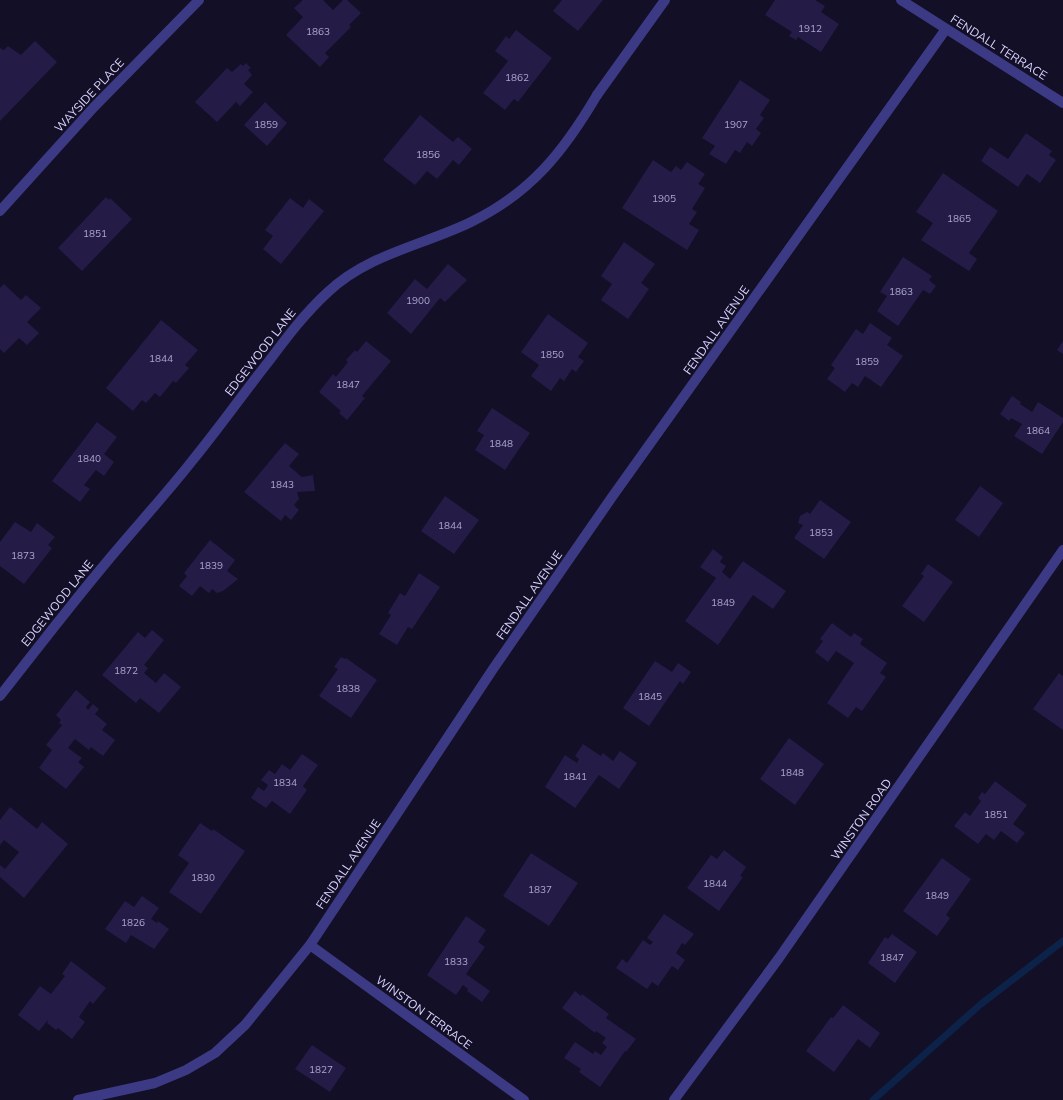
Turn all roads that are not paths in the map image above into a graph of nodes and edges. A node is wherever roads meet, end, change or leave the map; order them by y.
1 (199, 0) edge
2 (665, 0) edge
3 (901, 0) edge
4 (946, 29) junction
5 (1063, 102) edge
6 (0, 210) edge
7 (1063, 550) edge
8 (0, 696) edge
9 (310, 945) junction
10 (78, 1100) edge
11 (524, 1100) edge
12 (674, 1100) edge

1 - 6 street, WAYSIDE PLACE
2 - 8 street, EDGEWOOD LANE
3 - 4 street, FENDALL TERRACE
4 - 5 street, FENDALL TERRACE
4 - 9 street, FENDALL AVENUE
7 - 12 street, WINSTON ROAD
9 - 10 street, FENDALL AVENUE
9 - 11 street, WINSTON TERRACE

